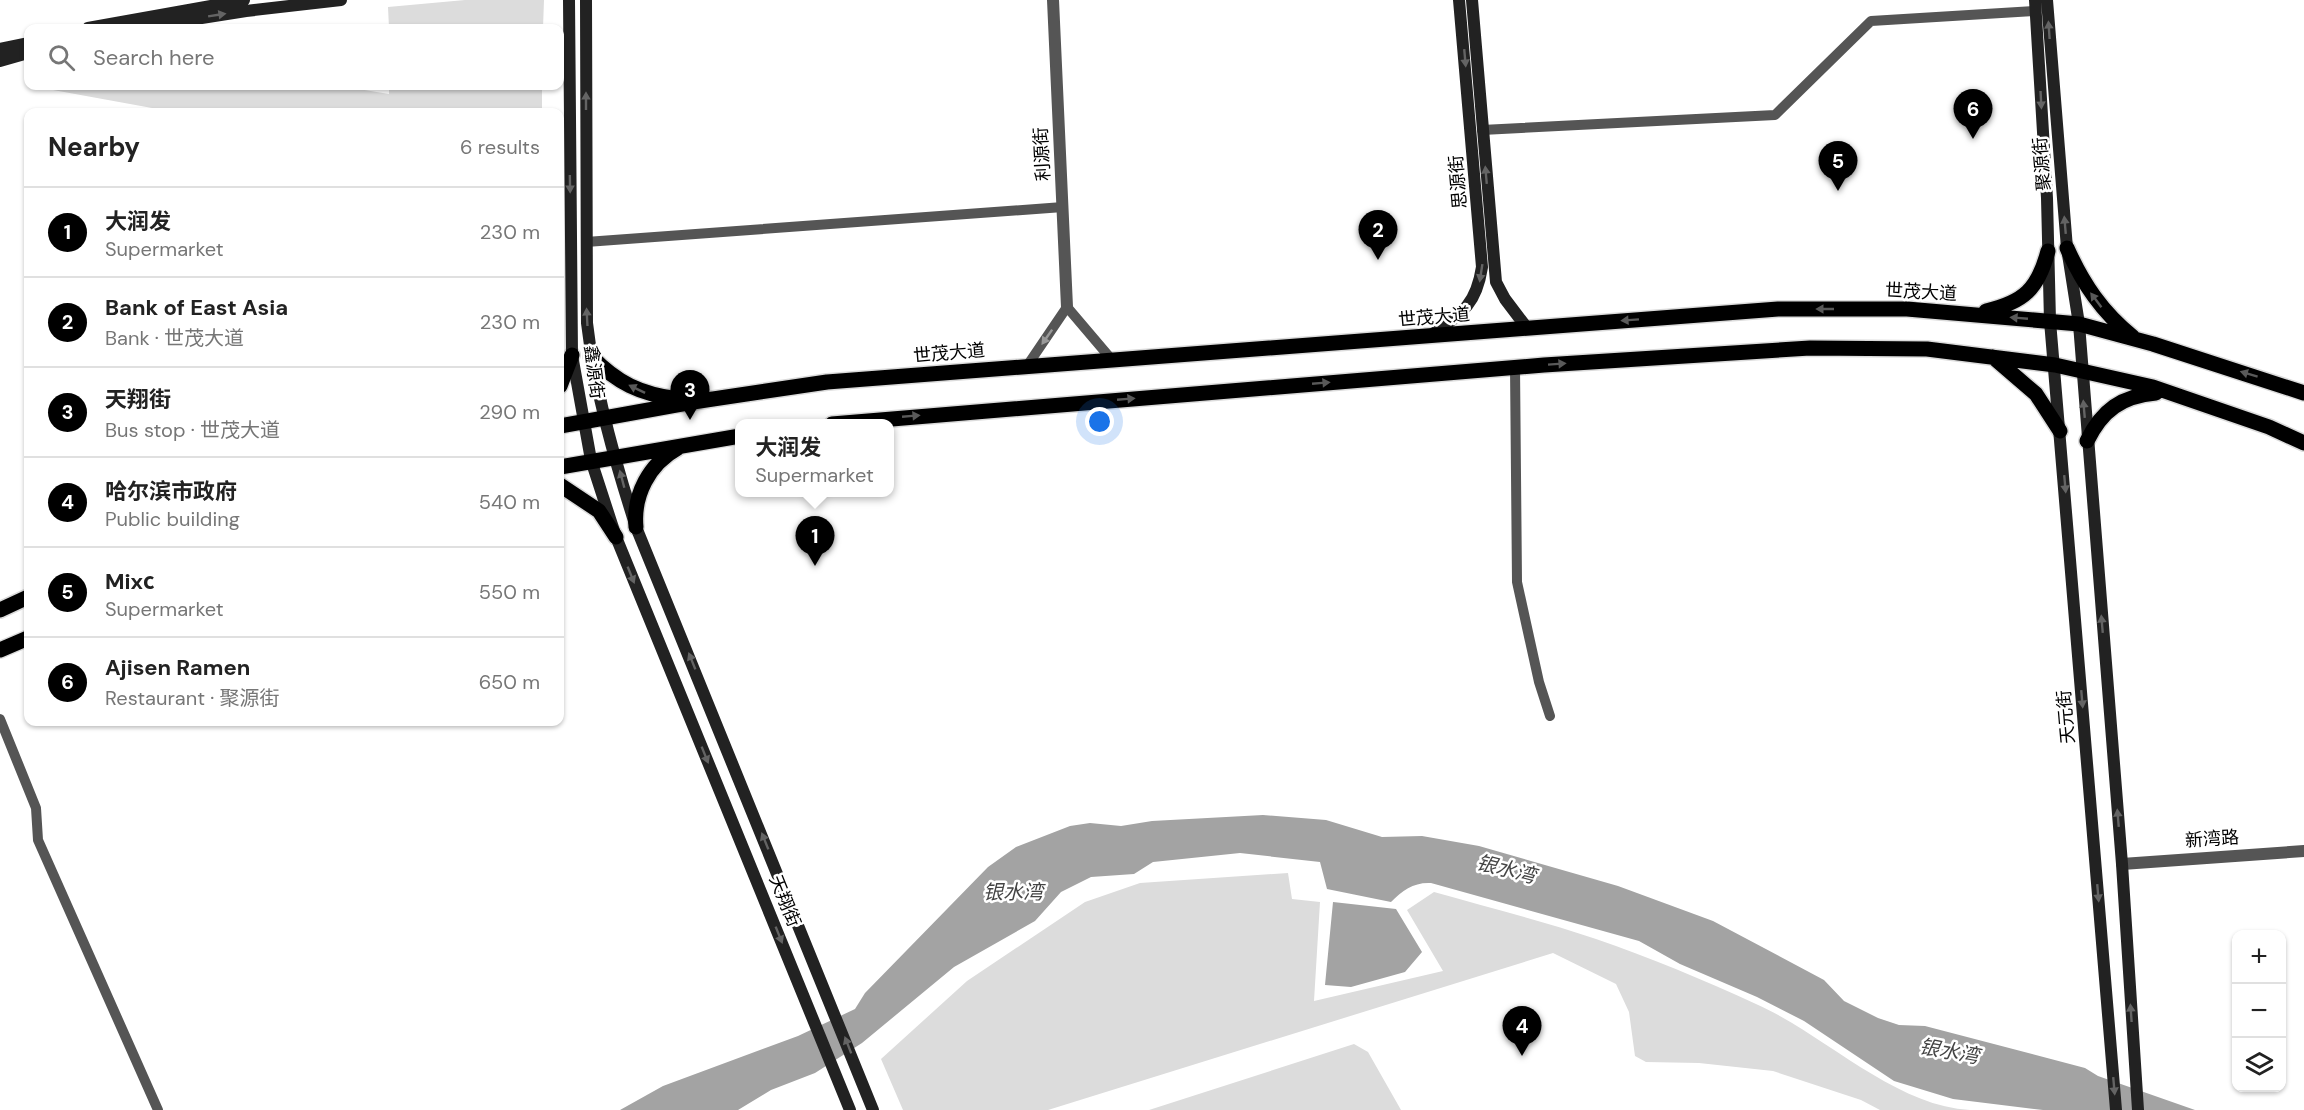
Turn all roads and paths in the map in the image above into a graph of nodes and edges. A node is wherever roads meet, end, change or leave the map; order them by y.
1 (244, 0) edge
2 (341, 0) edge
3 (569, 0) edge
4 (586, 0) edge
5 (1053, 0) edge
6 (1460, 0) edge
7 (1472, 0) edge
8 (2047, 0) edge
9 (2035, 6) edge
10 (110, 24) edge
11 (163, 24) edge
12 (24, 44) edge
13 (0, 50) edge
14 (24, 54) edge
15 (0, 60) edge
16 (1482, 130) junction
17 (1063, 207) junction
18 (586, 242) junction
19 (2067, 248) junction
20 (2048, 251) junction
21 (1067, 307) junction
22 (1969, 314) junction
23 (2050, 321) junction
24 (2079, 324) junction
25 (1527, 328) junction
26 (1428, 337) junction
27 (2138, 340) junction
28 (572, 355) junction
29 (591, 356) junction
30 (1993, 357) junction
31 (1112, 360) junction
32 (2055, 365) junction
33 (1026, 366) junction
34 (1515, 367) junction
35 (2081, 372) junction
36 (564, 376) edge
37 (2167, 392) junction
38 (2304, 393) edge
39 (693, 402) junction
40 (605, 417) junction
41 (881, 419) edge
42 (582, 420) junction
43 (564, 425) edge
44 (2060, 431) junction
45 (735, 437) edge
46 (2087, 441) junction
47 (699, 442) junction
48 (2304, 442) edge
49 (615, 456) junction
50 (591, 460) junction
51 (564, 466) edge
52 (564, 488) edge
53 (636, 527) junction
54 (615, 537) junction
55 (24, 599) edge
56 (0, 610) edge
57 (24, 641) edge
58 (0, 650) edge
59 (1550, 716) dead end
60 (0, 719) edge
61 (2304, 851) edge
62 (2122, 864) junction
63 (158, 1110) edge
64 (850, 1110) edge
65 (873, 1110) edge
66 (2116, 1110) edge
67 (2138, 1110) edge

1 - 10 main road
11 -> 2 main road
3 -> 28 main road, 鑫源街
18 -> 4 main road, 鑫源街
5 - 17 street, 利源街
6 -> 26 main road, 思源街
7 - 16 main road, 思源街
19 -> 8 main road, 聚源街
9 - 16 street
9 -> 20 main road, 聚源街
12 - 13 main road
14 - 15 main road
25 -> 16 main road, 思源街
17 - 18 street
17 - 21 street, 利源街
29 -> 18 main road, 鑫源街
19 - 24 main road, 聚源街
27 -> 19 main road
20 - 22 main road
20 - 23 main road, 聚源街
21 - 31 street
21 -> 33 street
23 -> 22 main road, 世茂大道
22 -> 25 main road, 世茂大道
23 - 24 main road, 世茂大道
23 - 32 main road, 天元街
24 - 27 main road, 世茂大道
24 - 35 main road
25 - 26 main road, 世茂大道
26 - 31 main road, 世茂大道
38 -> 27 main road, 世茂大道
28 - 36 main road
28 - 42 main road, 鑫源街
39 -> 29 main road
29 - 40 main road, 鑫源街
30 - 32 main road
34 -> 30 main road
30 - 44 main road
31 - 33 main road, 世茂大道
32 - 35 main road
32 - 44 main road, 天元街
33 - 39 main road, 世茂大道
41 -> 34 main road
34 - 59 street
35 - 37 main road
46 -> 35 main road
37 - 46 main road
37 - 48 main road
39 - 40 main road, 世茂大道
40 - 42 main road, 世茂大道
40 - 49 main road, 鑫源街
42 - 43 main road, 世茂大道
42 - 50 main road, 鑫源街
44 -> 66 main road, 天元街
45 - 47 main road
62 -> 46 main road
47 - 49 main road
47 - 53 main road
49 - 50 main road
53 -> 49 main road, 天翔街
50 - 51 main road
50 - 54 main road, 天翔街
52 - 54 main road
65 -> 53 main road, 天翔街
54 -> 64 main road, 天翔街
55 - 56 main road
57 - 58 main road
60 - 63 street
61 - 62 street, 新湾路
67 -> 62 main road

